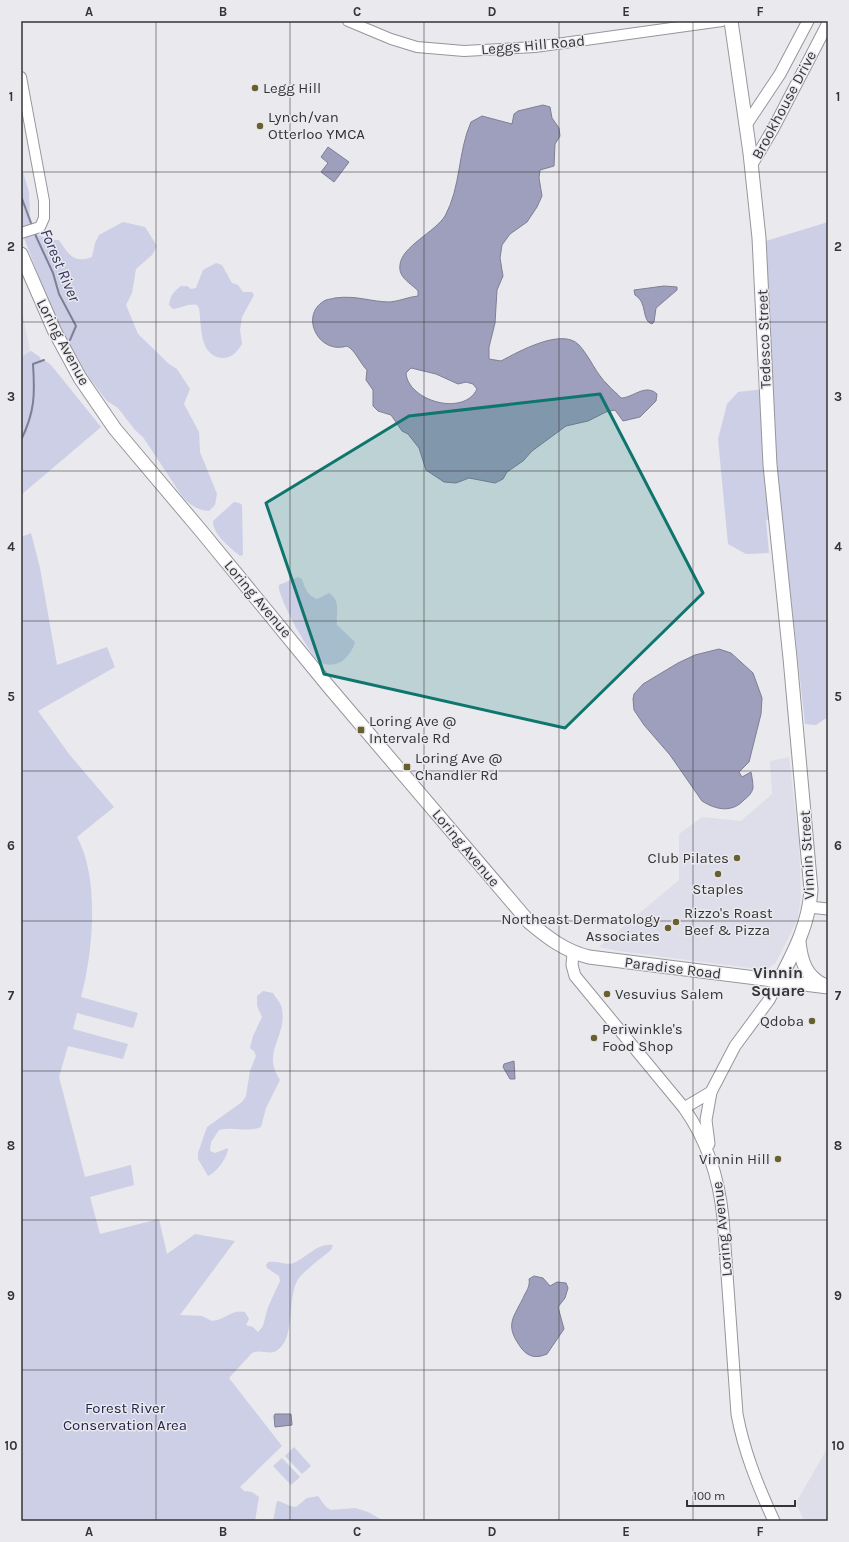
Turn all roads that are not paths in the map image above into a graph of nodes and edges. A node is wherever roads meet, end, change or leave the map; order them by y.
1 (348, 21) edge
2 (722, 21) edge
3 (731, 21) edge
4 (808, 21) edge
5 (828, 23) edge
6 (21, 77) edge
7 (746, 125) junction
8 (751, 166) junction
9 (23, 233) edge
10 (21, 254) edge
11 (790, 658) joint
12 (809, 907) junction
13 (828, 908) edge
14 (529, 922) joint
15 (799, 942) junction
16 (573, 953) junction
17 (779, 981) junction
18 (828, 986) edge
19 (711, 1092) junction
20 (684, 1108) junction
21 (713, 1164) junction
22 (774, 1521) edge

1 - 2 street, Leggs Hill Road
3 - 7 main road, Tedesco Street
4 - 7 main road, Brookhouse Drive
5 - 8 main road, Brookhouse Drive
6 - 9 street
7 - 8 main road, Tedesco Street
8 - 11 main road, Tedesco Street
10 - 14 main road, Loring Avenue
11 - 12 main road, Vinnin Street
12 - 13 main road
12 - 15 main road, Vinnin Street
14 - 16 main road, Paradise Road
15 - 17 main road, Vinnin Street
15 - 18 main road
16 - 17 main road, Paradise Road
16 - 20 main road, Loring Avenue
17 - 18 main road, Paradise Road
17 - 19 main road, Vinnin Street
19 - 20 main road
19 - 21 main road
20 - 21 main road, Loring Avenue
21 - 22 main road, Loring Avenue

